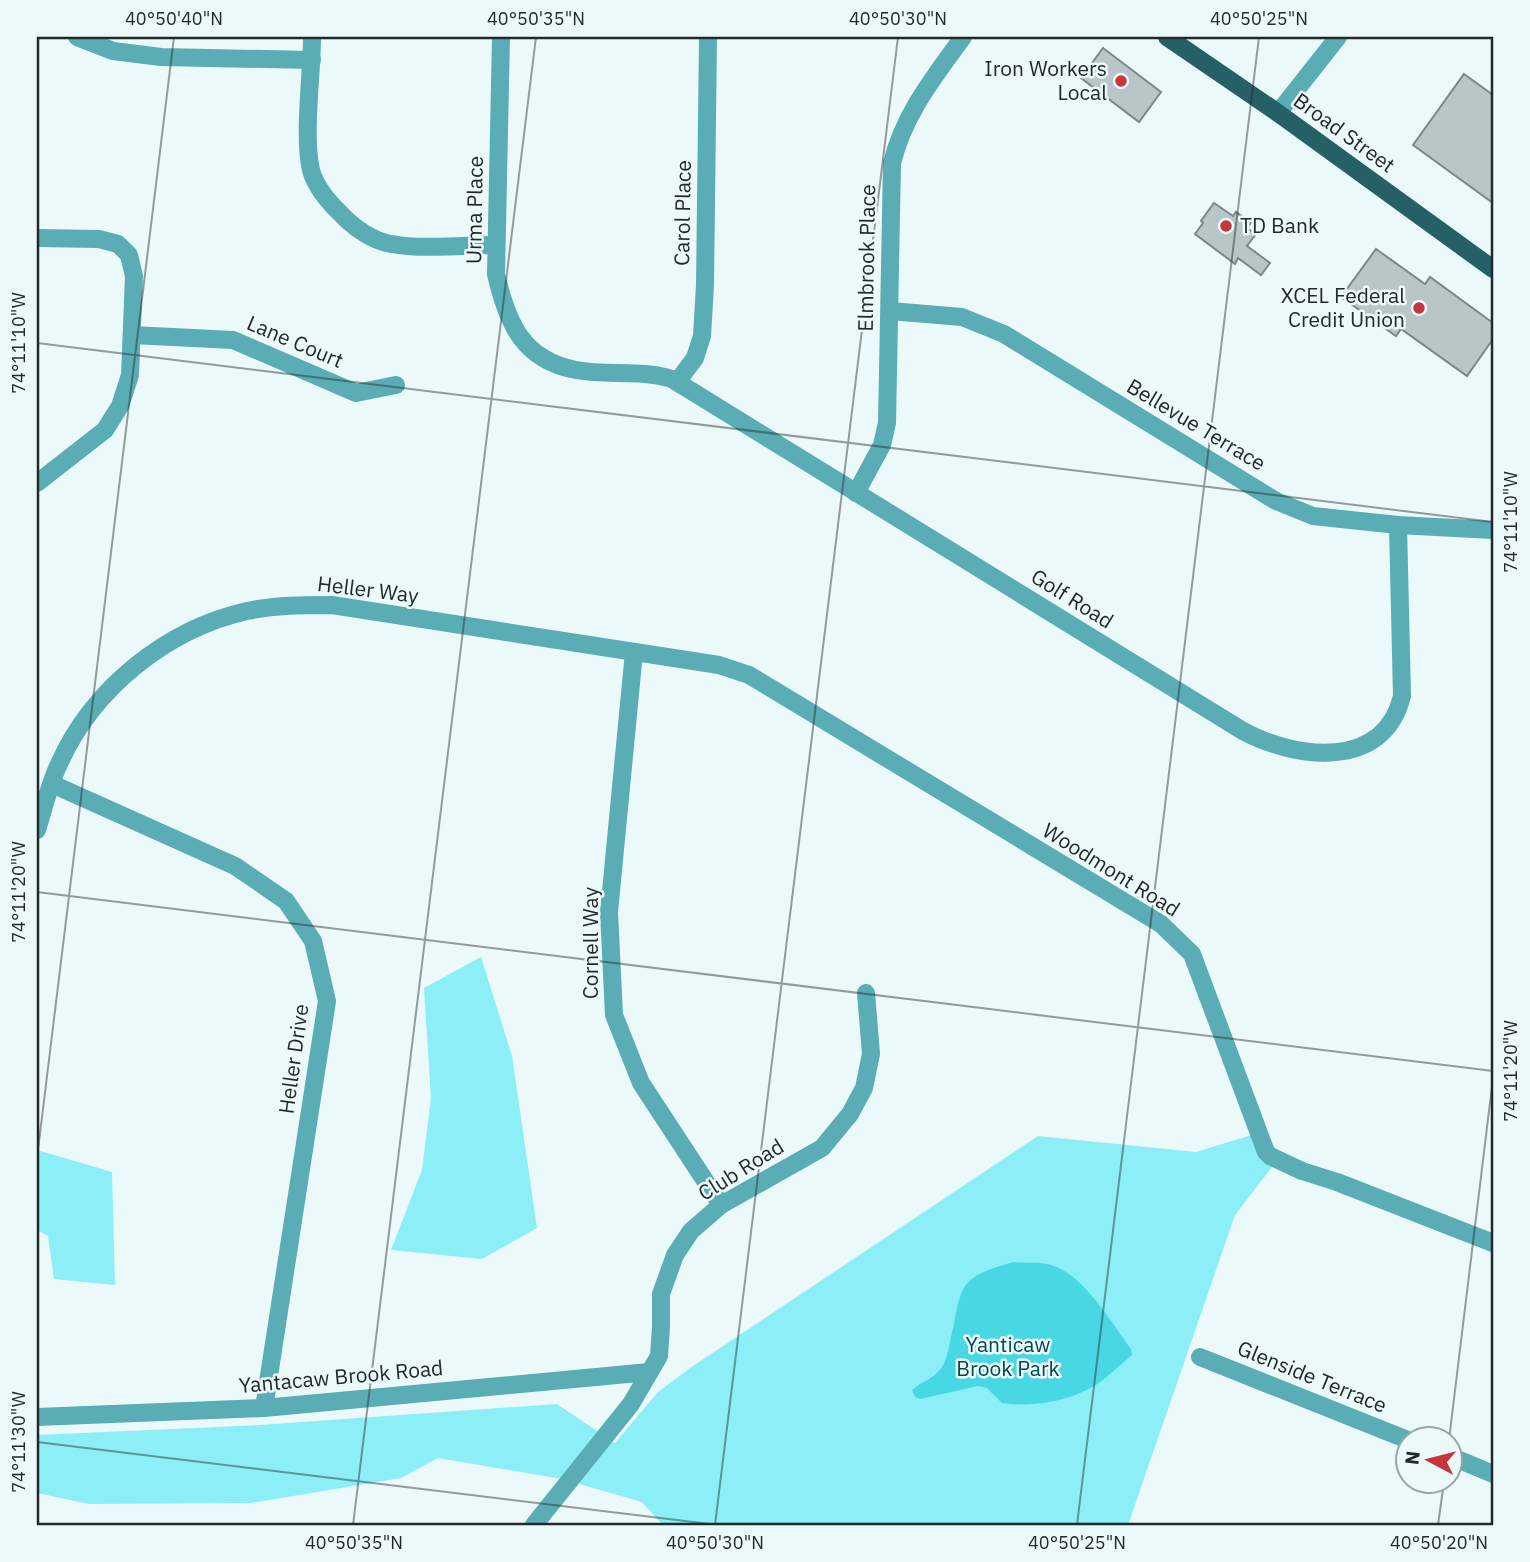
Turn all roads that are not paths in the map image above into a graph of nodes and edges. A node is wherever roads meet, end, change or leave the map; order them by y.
1 (77, 37) edge
2 (312, 37) edge
3 (501, 37) edge
4 (708, 37) edge
5 (963, 37) edge
6 (1167, 37) edge
7 (1338, 37) edge
8 (312, 60) junction
9 (1278, 113) junction
10 (37, 238) edge
11 (496, 245) junction
12 (1493, 269) edge
13 (890, 311) junction
14 (132, 335) junction
15 (553, 363) joint
16 (677, 382) junction
17 (396, 385) dead end
18 (37, 483) edge
19 (856, 493) junction
20 (1398, 524) junction
21 (1493, 530) edge
22 (634, 652) junction
23 (52, 784) junction
24 (37, 830) edge
25 (866, 993) dead end
26 (721, 1205) junction
27 (1493, 1243) edge
28 (1200, 1357) dead end
29 (649, 1372) junction
30 (264, 1408) junction
31 (37, 1418) edge
32 (1394, 1434) edge
33 (1464, 1463) edge
34 (1493, 1474) edge
35 (534, 1525) edge

1 - 8 street
2 - 8 street
3 - 11 street, Urma Place
4 - 16 street, Carol Place
5 - 13 street, Elmbrook Place
6 - 9 main road, Broad Street
7 - 9 street
8 - 11 street
9 - 12 main road, Broad Street
10 - 14 street
11 - 15 street, Urma Place
13 - 19 street, Elmbrook Place
13 - 20 street, Bellevue Terrace
14 - 17 street, Lane Court
14 - 18 street
15 - 16 street, Golf Road
16 - 19 street, Golf Road
19 - 20 street, Golf Road
20 - 21 street, Bellevue Terrace
22 - 23 street, Heller Way
22 - 26 street, Cornell Way
22 - 27 street, Woodmont Road
23 - 24 street, Heller Way
23 - 30 street, Heller Drive
25 - 26 street, Club Road
26 - 29 street, Club Road
28 - 32 street, Glenside Terrace
29 - 30 street, Yantacaw Brook Road
29 - 35 street, Club Road
30 - 31 street, Yantacaw Brook Road
33 - 34 street

